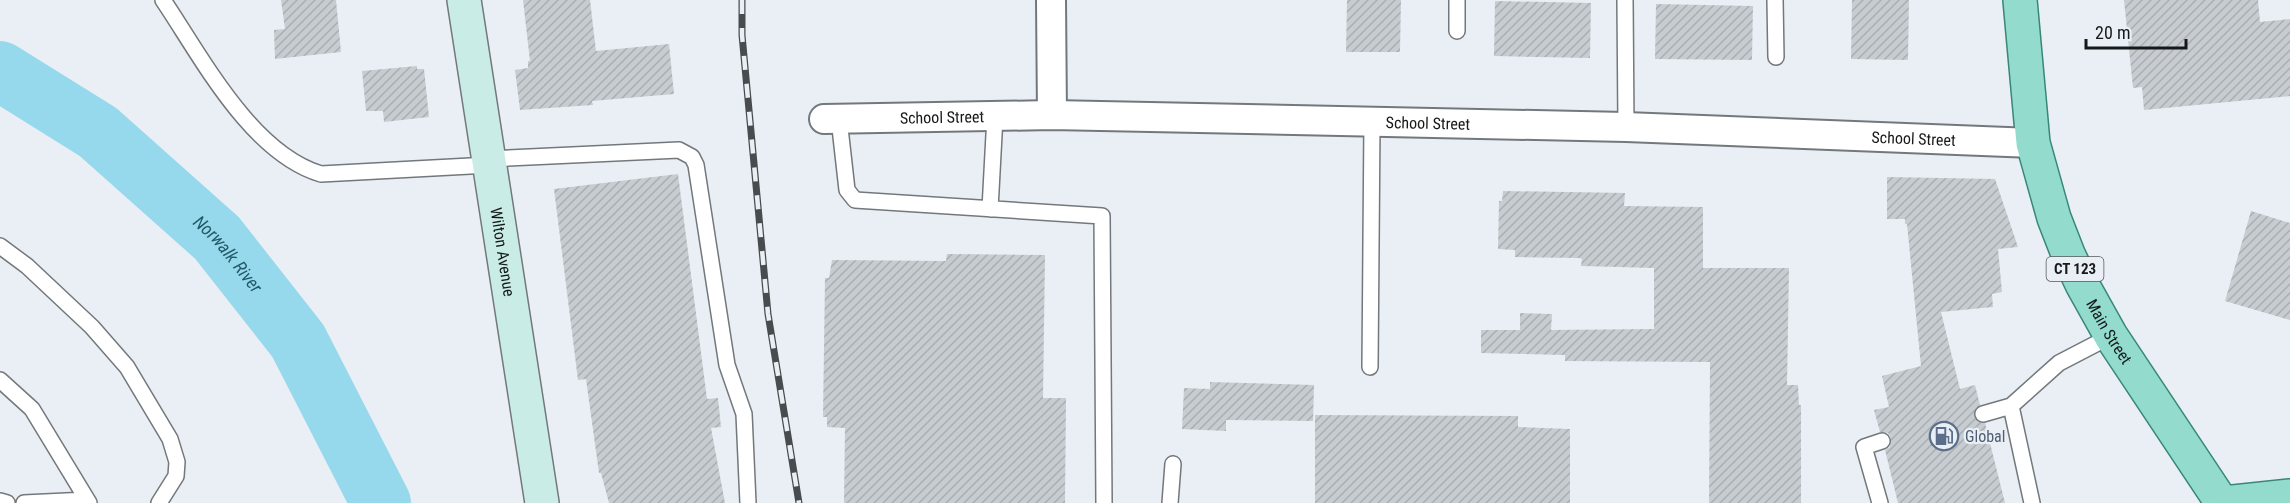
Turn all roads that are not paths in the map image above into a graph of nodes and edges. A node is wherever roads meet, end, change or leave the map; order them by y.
1 (163, 0) edge
2 (464, 0) edge
3 (1051, 0) edge
4 (1457, 0) edge
5 (1625, 0) edge
6 (1775, 0) edge
7 (2020, 0) edge
8 (1457, 31) dead end
9 (1776, 57) dead end
10 (995, 116) junction
11 (1052, 116) junction
12 (832, 119) joint
13 (1372, 122) junction
14 (1626, 127) junction
15 (2033, 143) junction
16 (489, 162) junction
17 (990, 209) junction
18 (0, 246) edge
19 (2111, 336) junction
20 (1370, 367) dead end
21 (0, 380) edge
22 (2011, 406) junction
23 (1983, 414) dead end
24 (1882, 441) dead end
25 (1173, 464) dead end
26 (2290, 496) edge
27 (0, 501) edge
28 (88, 502) edge
29 (7, 503) edge
30 (24, 503) edge
31 (159, 503) edge
32 (542, 503) edge
33 (748, 503) edge
34 (1104, 503) edge
35 (1170, 503) edge
36 (1880, 503) edge
37 (2032, 503) edge
38 (2223, 503) edge

1 - 16 lane
2 - 16 main road, Wilton Avenue
3 - 11 street
4 - 8 lane
5 - 14 lane
6 - 9 lane
7 - 15 main road, Main Street / CT 123
10 - 11 street, School Street
10 - 12 street, School Street
10 - 17 lane
11 - 13 street, School Street
12 - 17 lane
13 - 14 street, School Street
13 - 20 lane
14 - 15 street, School Street
15 - 19 main road, Main Street / CT 123
16 - 32 main road, Wilton Avenue
16 - 33 lane
17 - 34 lane
18 - 31 lane
19 - 22 lane
19 - 38 main road, Main Street / CT 123
21 - 28 lane
22 - 23 lane
22 - 37 lane
24 - 36 lane
25 - 35 lane
26 - 38 main road
27 - 29 lane
28 - 30 lane

